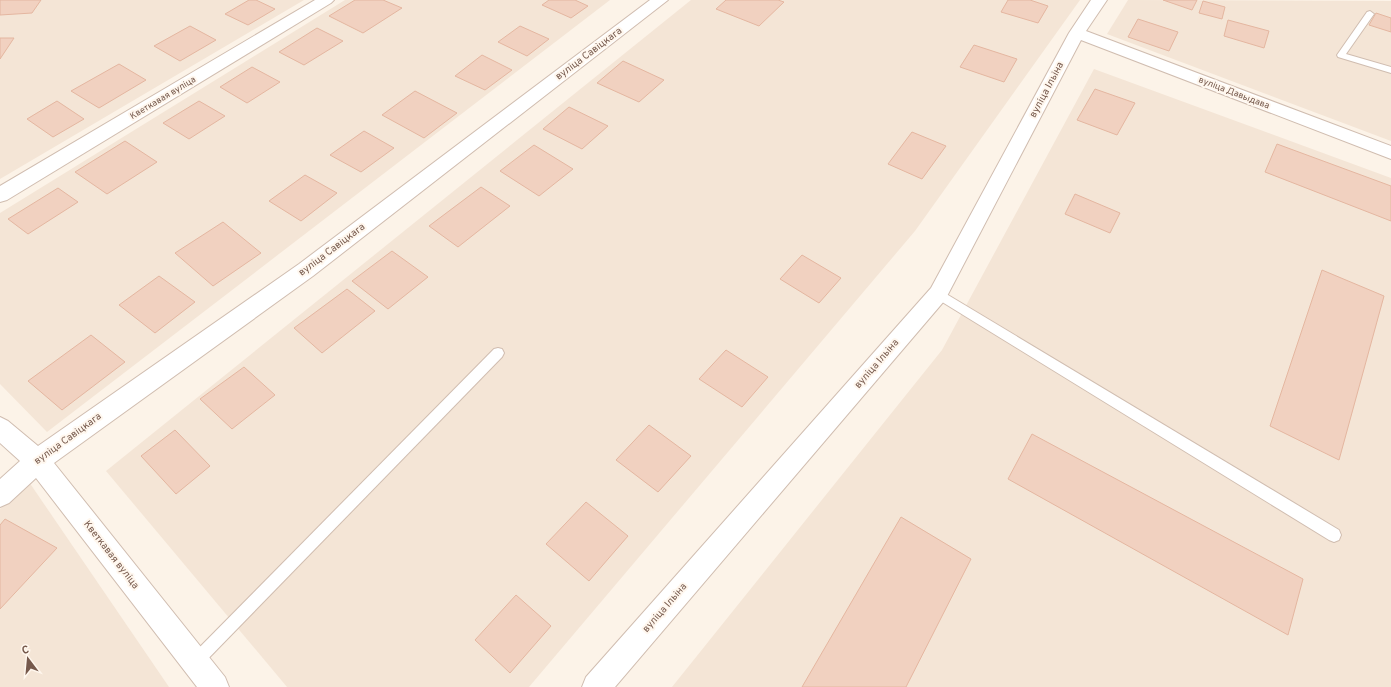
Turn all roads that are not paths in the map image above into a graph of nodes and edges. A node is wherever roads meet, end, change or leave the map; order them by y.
1 (326, 0) edge
2 (660, 0) edge
3 (1099, 0) edge
4 (1370, 14) dead end
5 (1077, 33) junction
6 (1391, 70) edge
7 (1391, 152) edge
8 (0, 195) edge
9 (938, 294) junction
10 (498, 354) dead end
11 (0, 428) edge
12 (37, 461) junction
13 (0, 495) edge
14 (1334, 535) dead end
15 (195, 662) junction
16 (215, 687) edge
17 (596, 687) edge

1 - 8 street, Кветкавая вуліца
2 - 12 street, вуліца Савіцкага
3 - 5 street, вуліца Ільіна
4 - 6 lane
5 - 7 street, вуліца Давыдава
5 - 9 street, вуліца Ільіна
9 - 14 lane
9 - 17 street, вуліца Ільіна
10 - 15 lane
11 - 12 street, Кветкавая вуліца
12 - 13 street, вуліца Савіцкага
12 - 15 street, Кветкавая вуліца
15 - 16 street, Кветкавая вуліца

